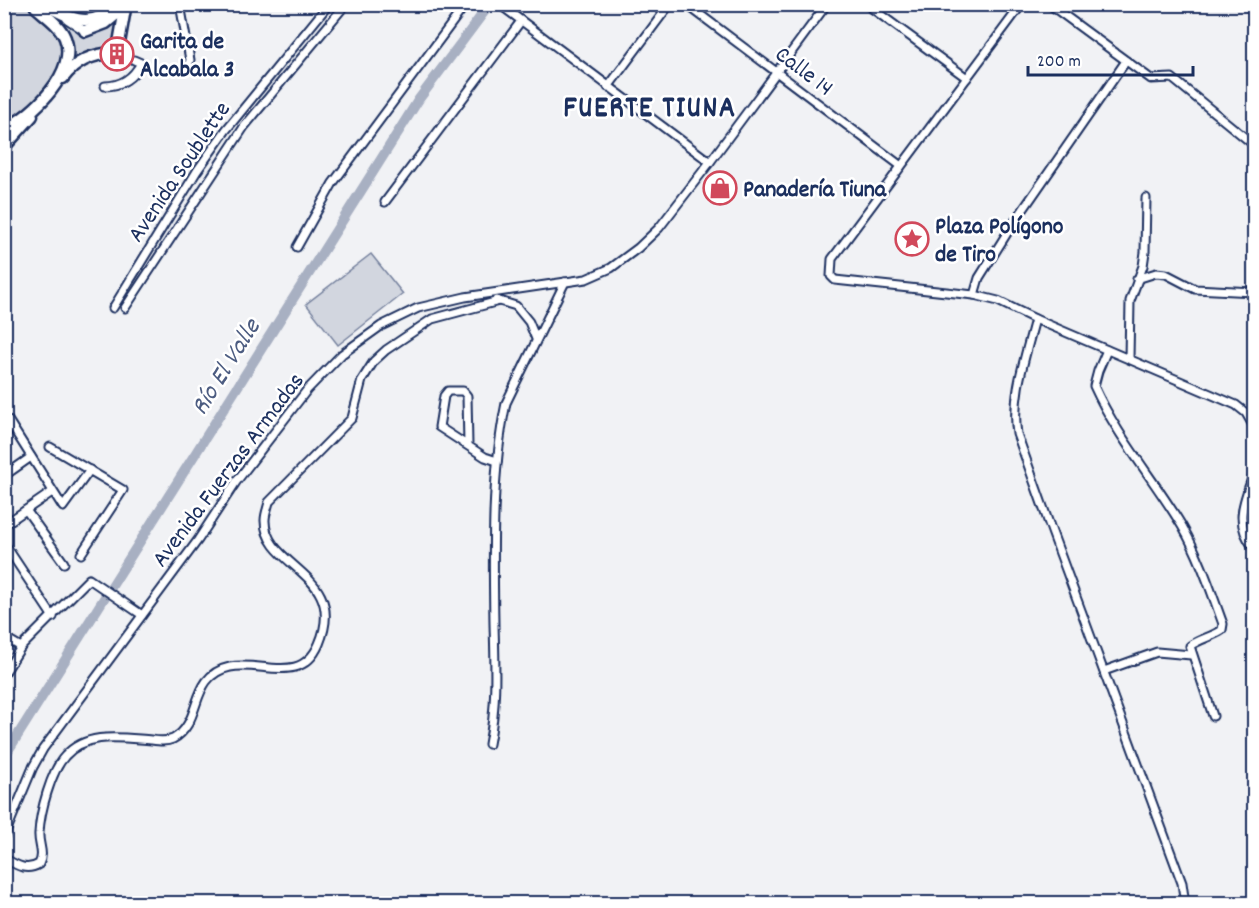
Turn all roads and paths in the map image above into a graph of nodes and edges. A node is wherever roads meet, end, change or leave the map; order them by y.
1 (180, 4) edge
2 (329, 4) edge
3 (346, 4) edge
4 (466, 4) edge
5 (499, 4) edge
6 (670, 4) edge
7 (686, 4) edge
8 (827, 4) edge
9 (866, 4) edge
10 (1022, 4) edge
11 (1048, 4) edge
12 (41, 5) edge
13 (124, 6) edge
14 (521, 21) junction
15 (85, 31) joint
16 (134, 60) dead end
17 (1126, 61) junction
18 (187, 69) dead end
19 (776, 73) junction
20 (967, 78) junction
21 (105, 86) dead end
22 (608, 87) junction
23 (4, 129) edge
24 (1254, 145) edge
25 (4, 147) edge
26 (710, 162) junction
27 (901, 166) junction
28 (1146, 198) dead end
29 (385, 202) dead end
30 (297, 247) dead end
31 (1137, 279) junction
32 (565, 282) junction
33 (1254, 292) edge
34 (482, 294) junction
35 (974, 295) junction
36 (499, 301) junction
37 (113, 308) dead end
38 (125, 308) dead end
39 (1035, 319) junction
40 (536, 339) junction
41 (1107, 350) junction
42 (1129, 359) junction
43 (4, 419) edge
44 (1254, 427) edge
45 (12, 428) junction
46 (4, 433) edge
47 (468, 444) junction
48 (50, 447) dead end
49 (31, 457) junction
50 (497, 461) junction
51 (90, 470) junction
52 (1254, 473) edge
53 (4, 476) edge
54 (52, 492) junction
55 (26, 510) junction
56 (4, 525) edge
57 (4, 543) edge
58 (1254, 548) edge
59 (81, 554) dead end
60 (64, 563) dead end
61 (142, 615) junction
62 (53, 616) junction
63 (4, 636) edge
64 (21, 647) junction
65 (1191, 655) junction
66 (1104, 671) junction
67 (4, 674) edge
68 (1213, 716) dead end
69 (489, 744) dead end
70 (4, 837) edge
71 (4, 858) edge
72 (1185, 903) edge

1 - 18 street
2 - 37 street, Avenida Soublette
3 - 38 street
4 - 30 street
5 - 14 street
6 - 22 street
7 - 19 street, Calle 14
8 - 19 street, Avenida Fuerzas Armadas
9 - 20 street
10 - 20 street
11 - 17 street
12 - 13 highway
12 - 15 street
12 - 23 highway
13 - 15 highway
13 - 25 highway
14 - 22 street
14 - 29 street
16 - 21 street
17 - 24 street
17 - 35 street
19 - 26 street, Avenida Fuerzas Armadas
19 - 27 street, Calle 14
20 - 27 street
22 - 26 street
26 - 32 street, Avenida Fuerzas Armadas
27 - 35 street
28 - 31 street
31 - 33 street
31 - 42 street
32 - 34 street, Avenida Fuerzas Armadas
32 - 40 street
34 - 36 street
34 - 61 street, Avenida Fuerzas Armadas
35 - 39 street
36 - 40 street
36 - 71 street
39 - 41 street
39 - 66 street
40 - 50 street
41 - 42 street
41 - 65 street
42 - 44 street
43 - 45 street
45 - 46 street
45 - 49 street
47 - 47 street
47 - 50 street
48 - 51 street
49 - 53 street
49 - 54 street
50 - 69 street
51 - 54 street
51 - 59 street
52 - 58 street
54 - 55 street
55 - 56 street
55 - 60 street
57 - 62 street
61 - 62 street
61 - 70 street, Avenida Fuerzas Armadas
62 - 64 street
63 - 64 street
64 - 67 street
65 - 66 street
65 - 68 street
66 - 72 street

